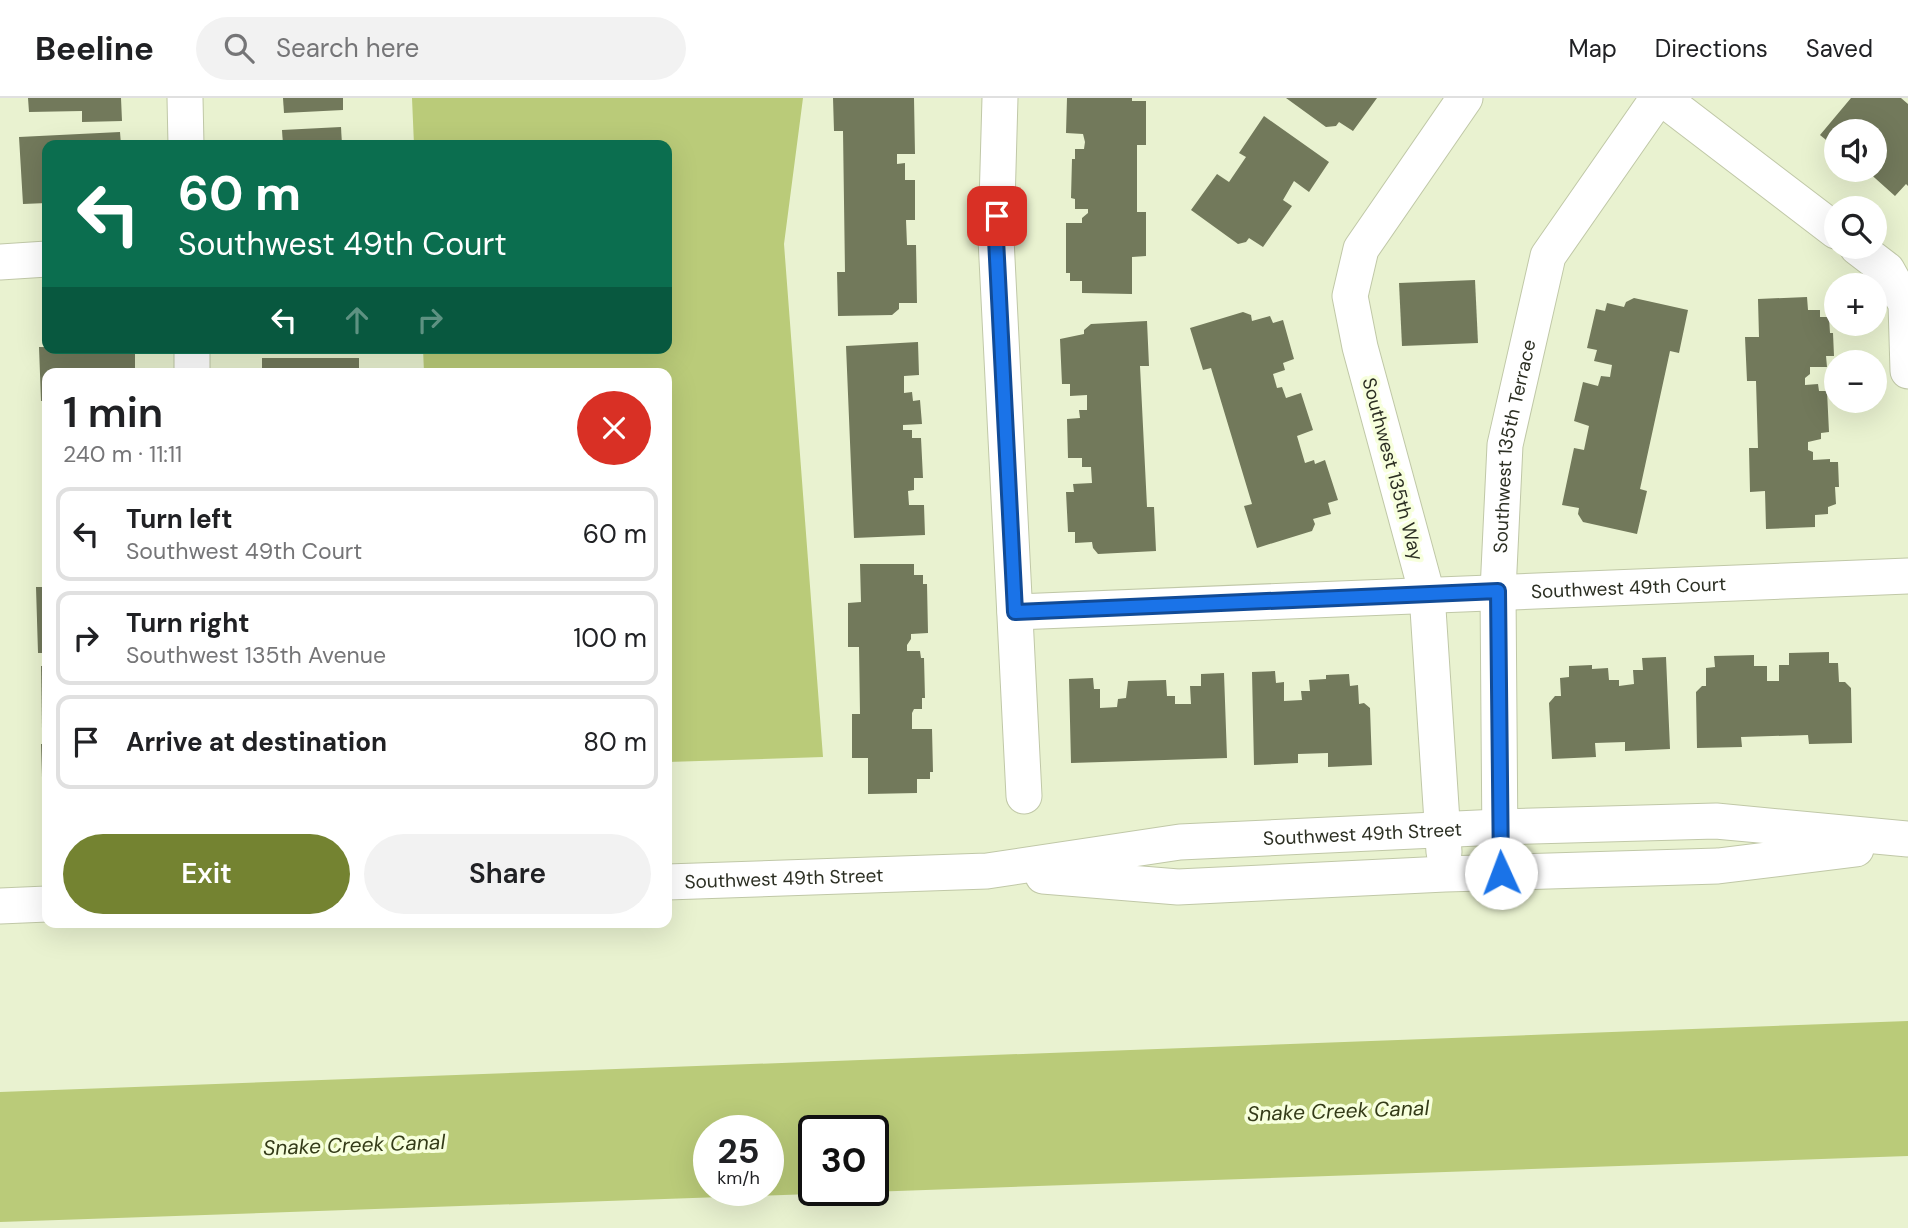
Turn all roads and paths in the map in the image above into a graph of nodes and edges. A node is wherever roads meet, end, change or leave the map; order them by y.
1 (185, 98) edge
2 (1000, 98) edge
3 (1465, 98) edge
4 (1660, 98) edge
5 (186, 140) edge
6 (1824, 221) edge
7 (42, 259) edge
8 (1873, 259) edge
9 (0, 262) edge
10 (1908, 371) edge
11 (1908, 576) edge
12 (1498, 591) junction
13 (1427, 594) junction
14 (1015, 612) junction
15 (1024, 796) dead end
16 (1499, 827) junction
17 (1443, 829) junction
18 (1908, 841) edge
19 (987, 871) junction
20 (1501, 873) junction
21 (1445, 874) junction
22 (672, 882) edge
23 (42, 904) edge
24 (0, 906) edge

1 - 5 street
2 - 14 street
3 - 13 street, Southwest 135th Way
4 - 6 street
4 - 12 street, Southwest 135th Terrace
7 - 9 street
8 - 10 street
11 - 12 street, Southwest 49th Court
12 - 13 street, Southwest 49th Court
12 - 16 street, Southwest 135th Terrace
13 - 14 street, Southwest 49th Court
13 - 17 street, Southwest 135th Way
14 - 15 street
16 - 17 street, Southwest 49th Street
16 - 18 street, Southwest 49th Street
16 - 20 street, Southwest 135th Terrace
17 - 19 street, Southwest 49th Street
17 - 21 street, Southwest 135th Way
18 - 20 street, Southwest 49th Street
19 - 21 street, Southwest 49th Street
19 - 22 street, Southwest 49th Street
20 - 21 street, Southwest 49th Street
23 - 24 street

